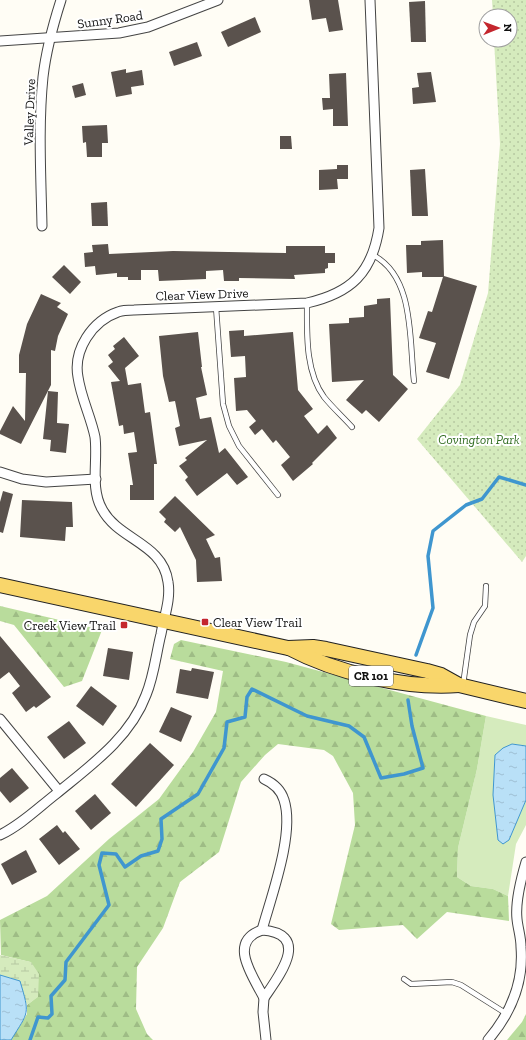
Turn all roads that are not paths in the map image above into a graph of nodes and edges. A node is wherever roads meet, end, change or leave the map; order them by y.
1 (61, 0) edge
2 (218, 0) edge
3 (370, 0) edge
4 (50, 38) junction
5 (0, 41) edge
6 (42, 226) dead end
7 (373, 255) junction
8 (307, 303) junction
9 (216, 307) junction
10 (414, 381) dead end
11 (352, 427) dead end
12 (0, 472) edge
13 (96, 480) junction
14 (278, 495) dead end
15 (0, 585) edge
16 (486, 586) dead end
17 (164, 621) junction
18 (461, 686) junction
19 (526, 701) edge
20 (0, 719) edge
21 (264, 779) dead end
22 (59, 791) junction
23 (0, 835) edge
24 (526, 862) edge
25 (262, 930) junction
26 (404, 979) dead end
27 (264, 998) junction
28 (507, 1014) junction
29 (266, 1040) edge
30 (488, 1040) edge

1 - 4 street, Valley Drive
2 - 4 street, Sunny Road
3 - 7 street, Clear View Drive
4 - 5 street, Sunny Road
4 - 6 street, Valley Drive
7 - 8 street, Clear View Drive
7 - 10 lane
8 - 9 street, Clear View Drive
8 - 11 lane
9 - 13 street, Clear View Drive
9 - 14 lane
12 - 13 street
13 - 17 street, Clear View Drive
15 - 17 main road, CR 101
16 - 18 lane
17 - 18 main road, CR 101
17 - 22 street
18 - 19 main road, CR 101
20 - 22 street
21 - 25 street
22 - 23 street
24 - 28 street
25 - 27 street
25 - 27 street
26 - 28 lane
27 - 29 street
28 - 30 street

